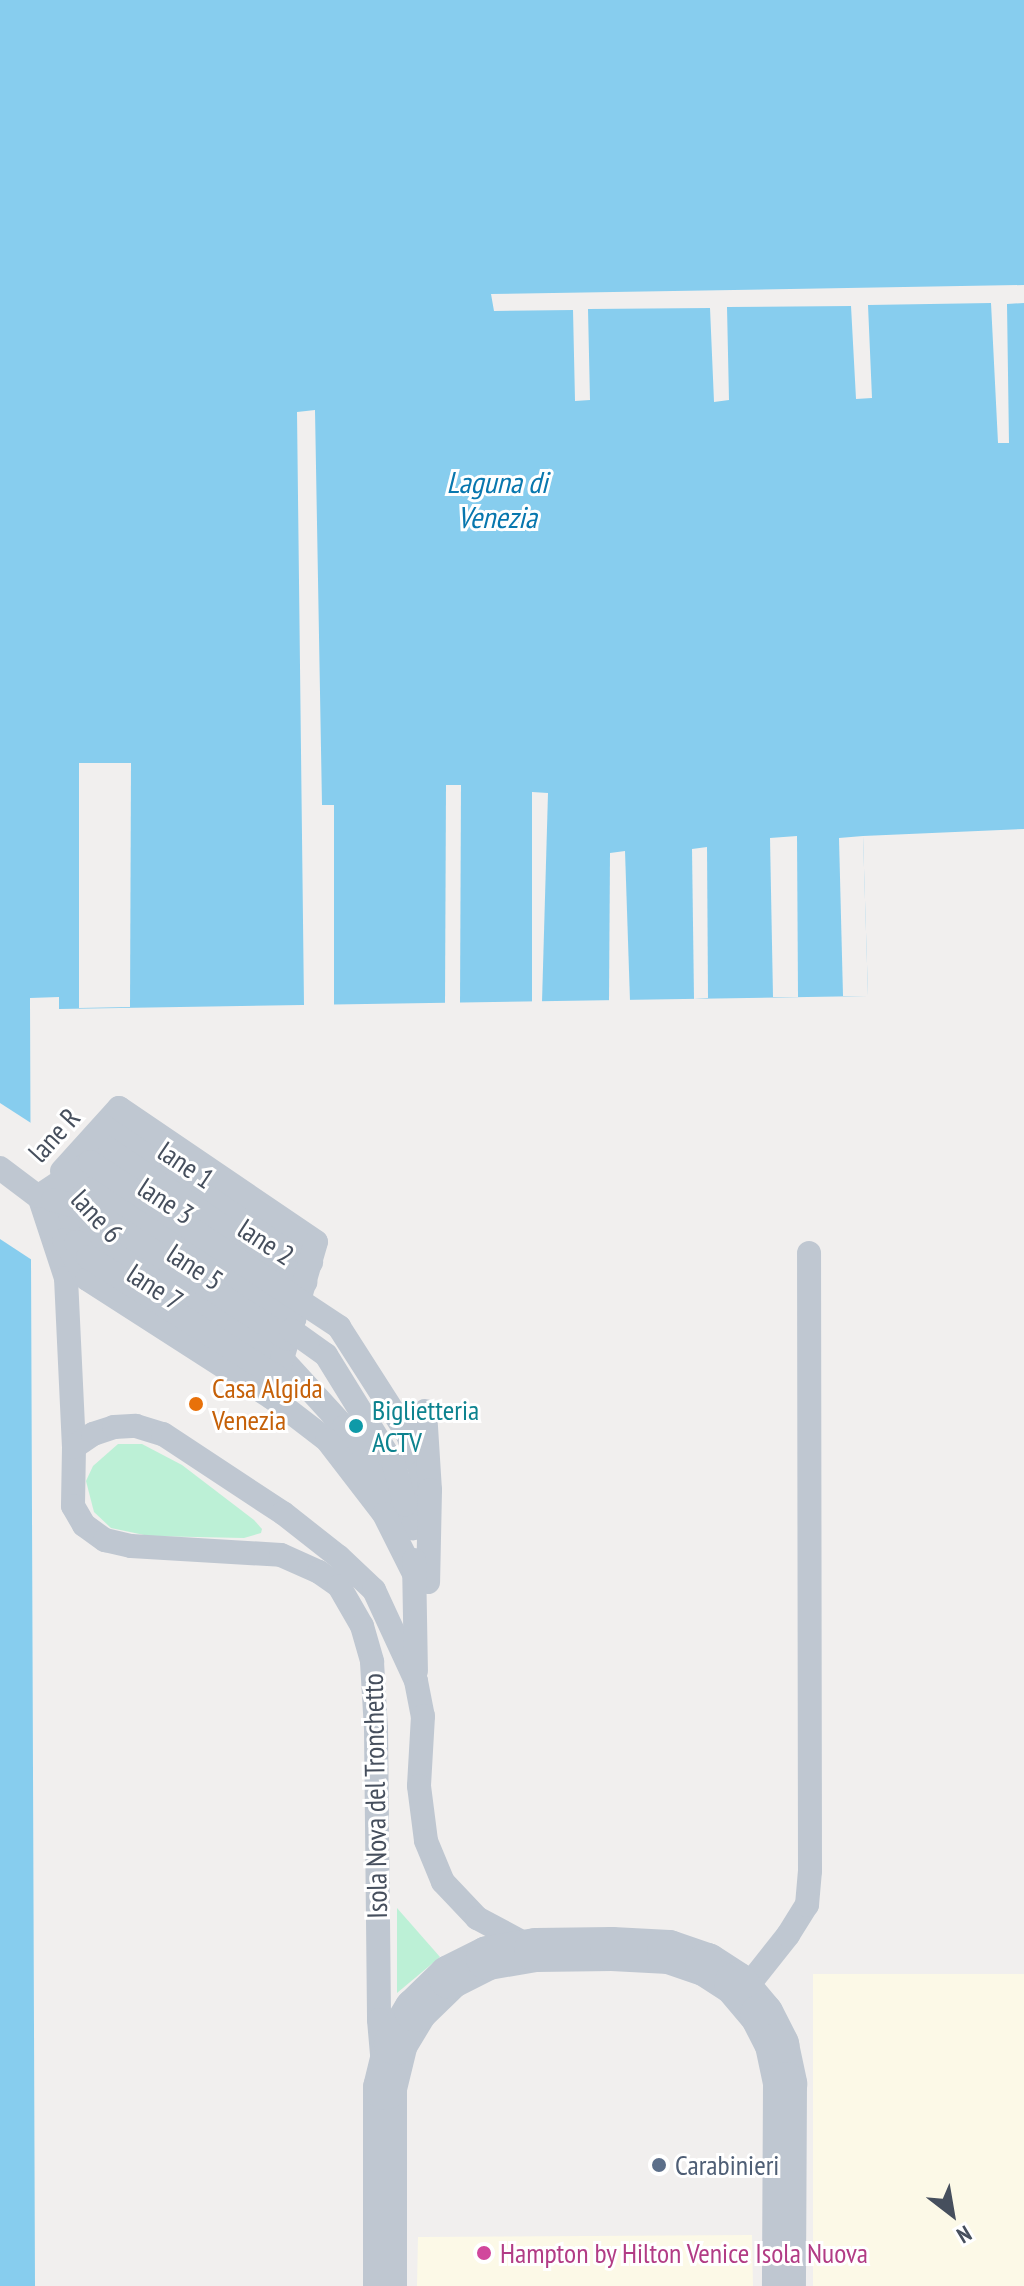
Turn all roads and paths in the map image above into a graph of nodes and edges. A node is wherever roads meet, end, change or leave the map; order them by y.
1 (0, 1168) edge
2 (39, 1196) junction
3 (809, 1253) dead end
4 (293, 1321) junction
5 (425, 1411) dead end
6 (74, 1447) junction
7 (413, 1528) junction
8 (415, 1576) junction
9 (416, 1681) junction
10 (423, 1716) junction
11 (536, 1950) junction
12 (743, 1992) junction
13 (385, 2088) junction
14 (385, 2286) edge
15 (784, 2286) edge

1 - 2 lane, lane 5
2 - 4 lane, lane 5
2 - 4 lane, lane 3
2 - 4 lane, lane 7
2 - 4 lane, lane 1
2 - 4 lane, lane R
2 - 6 lane
3 - 12 lane
4 - 7 lane
4 - 7 lane
4 - 8 lane
5 - 10 lane
6 - 9 lane, Isola Nova del Tronchetto
6 - 13 lane, Isola Nova del Tronchetto
7 - 8 lane
8 - 9 lane
9 - 10 lane, Isola Nova del Tronchetto
10 - 11 lane, Isola Nova del Tronchetto
11 - 12 street, Isola Nova del Tronchetto
11 - 13 street, Isola Nova del Tronchetto
12 - 15 street, Isola Nova del Tronchetto
13 - 14 street, Isola Nova del Tronchetto

